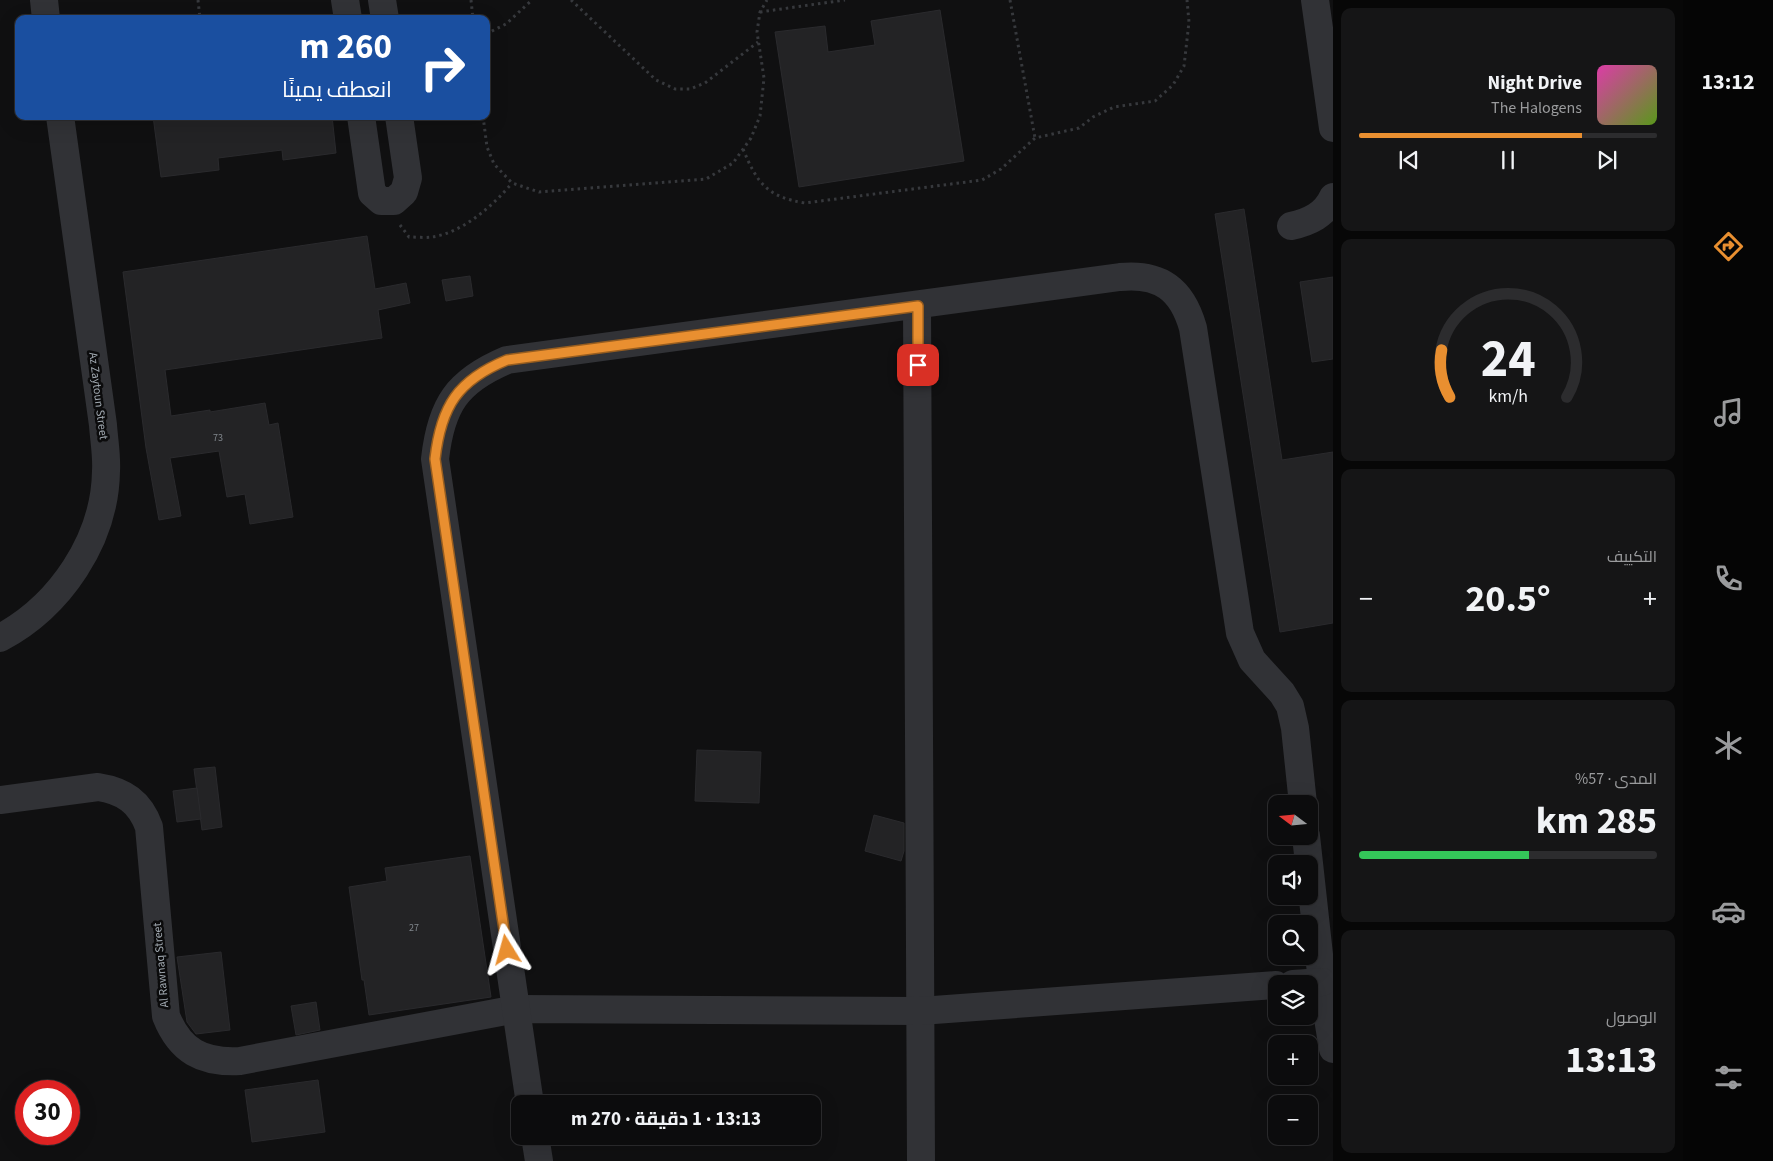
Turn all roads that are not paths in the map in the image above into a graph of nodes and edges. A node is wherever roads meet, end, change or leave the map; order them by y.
1 (44, 0) edge
2 (345, 0) edge
3 (382, 0) edge
4 (1315, 0) edge
5 (46, 15) edge
6 (347, 15) edge
7 (384, 15) edge
8 (61, 120) edge
9 (363, 120) edge
10 (400, 120) edge
11 (1333, 128) edge
12 (1333, 197) edge
13 (1291, 226) dead end
14 (918, 306) junction
15 (0, 638) edge
16 (1302, 795) edge
17 (0, 800) edge
18 (1307, 845) edge
19 (1318, 982) edge
20 (1322, 982) junction
21 (1268, 986) edge
22 (516, 1009) junction
23 (920, 1011) junction
24 (1333, 1049) edge
25 (529, 1095) edge
26 (536, 1145) edge
27 (539, 1161) edge
28 (920, 1161) edge

1 - 5 street
2 - 6 street
3 - 7 street
4 - 11 street
8 - 15 street, Az Zaytoun Street
9 - 10 street
12 - 13 street
14 - 16 street
14 - 22 street
14 - 23 street
17 - 22 street, Al Rawnaq Street
18 - 20 street
19 - 20 street
20 - 24 street
21 - 23 street, Al Rawnaq Street
22 - 23 street, Al Rawnaq Street
22 - 25 street
23 - 28 street
26 - 27 street

